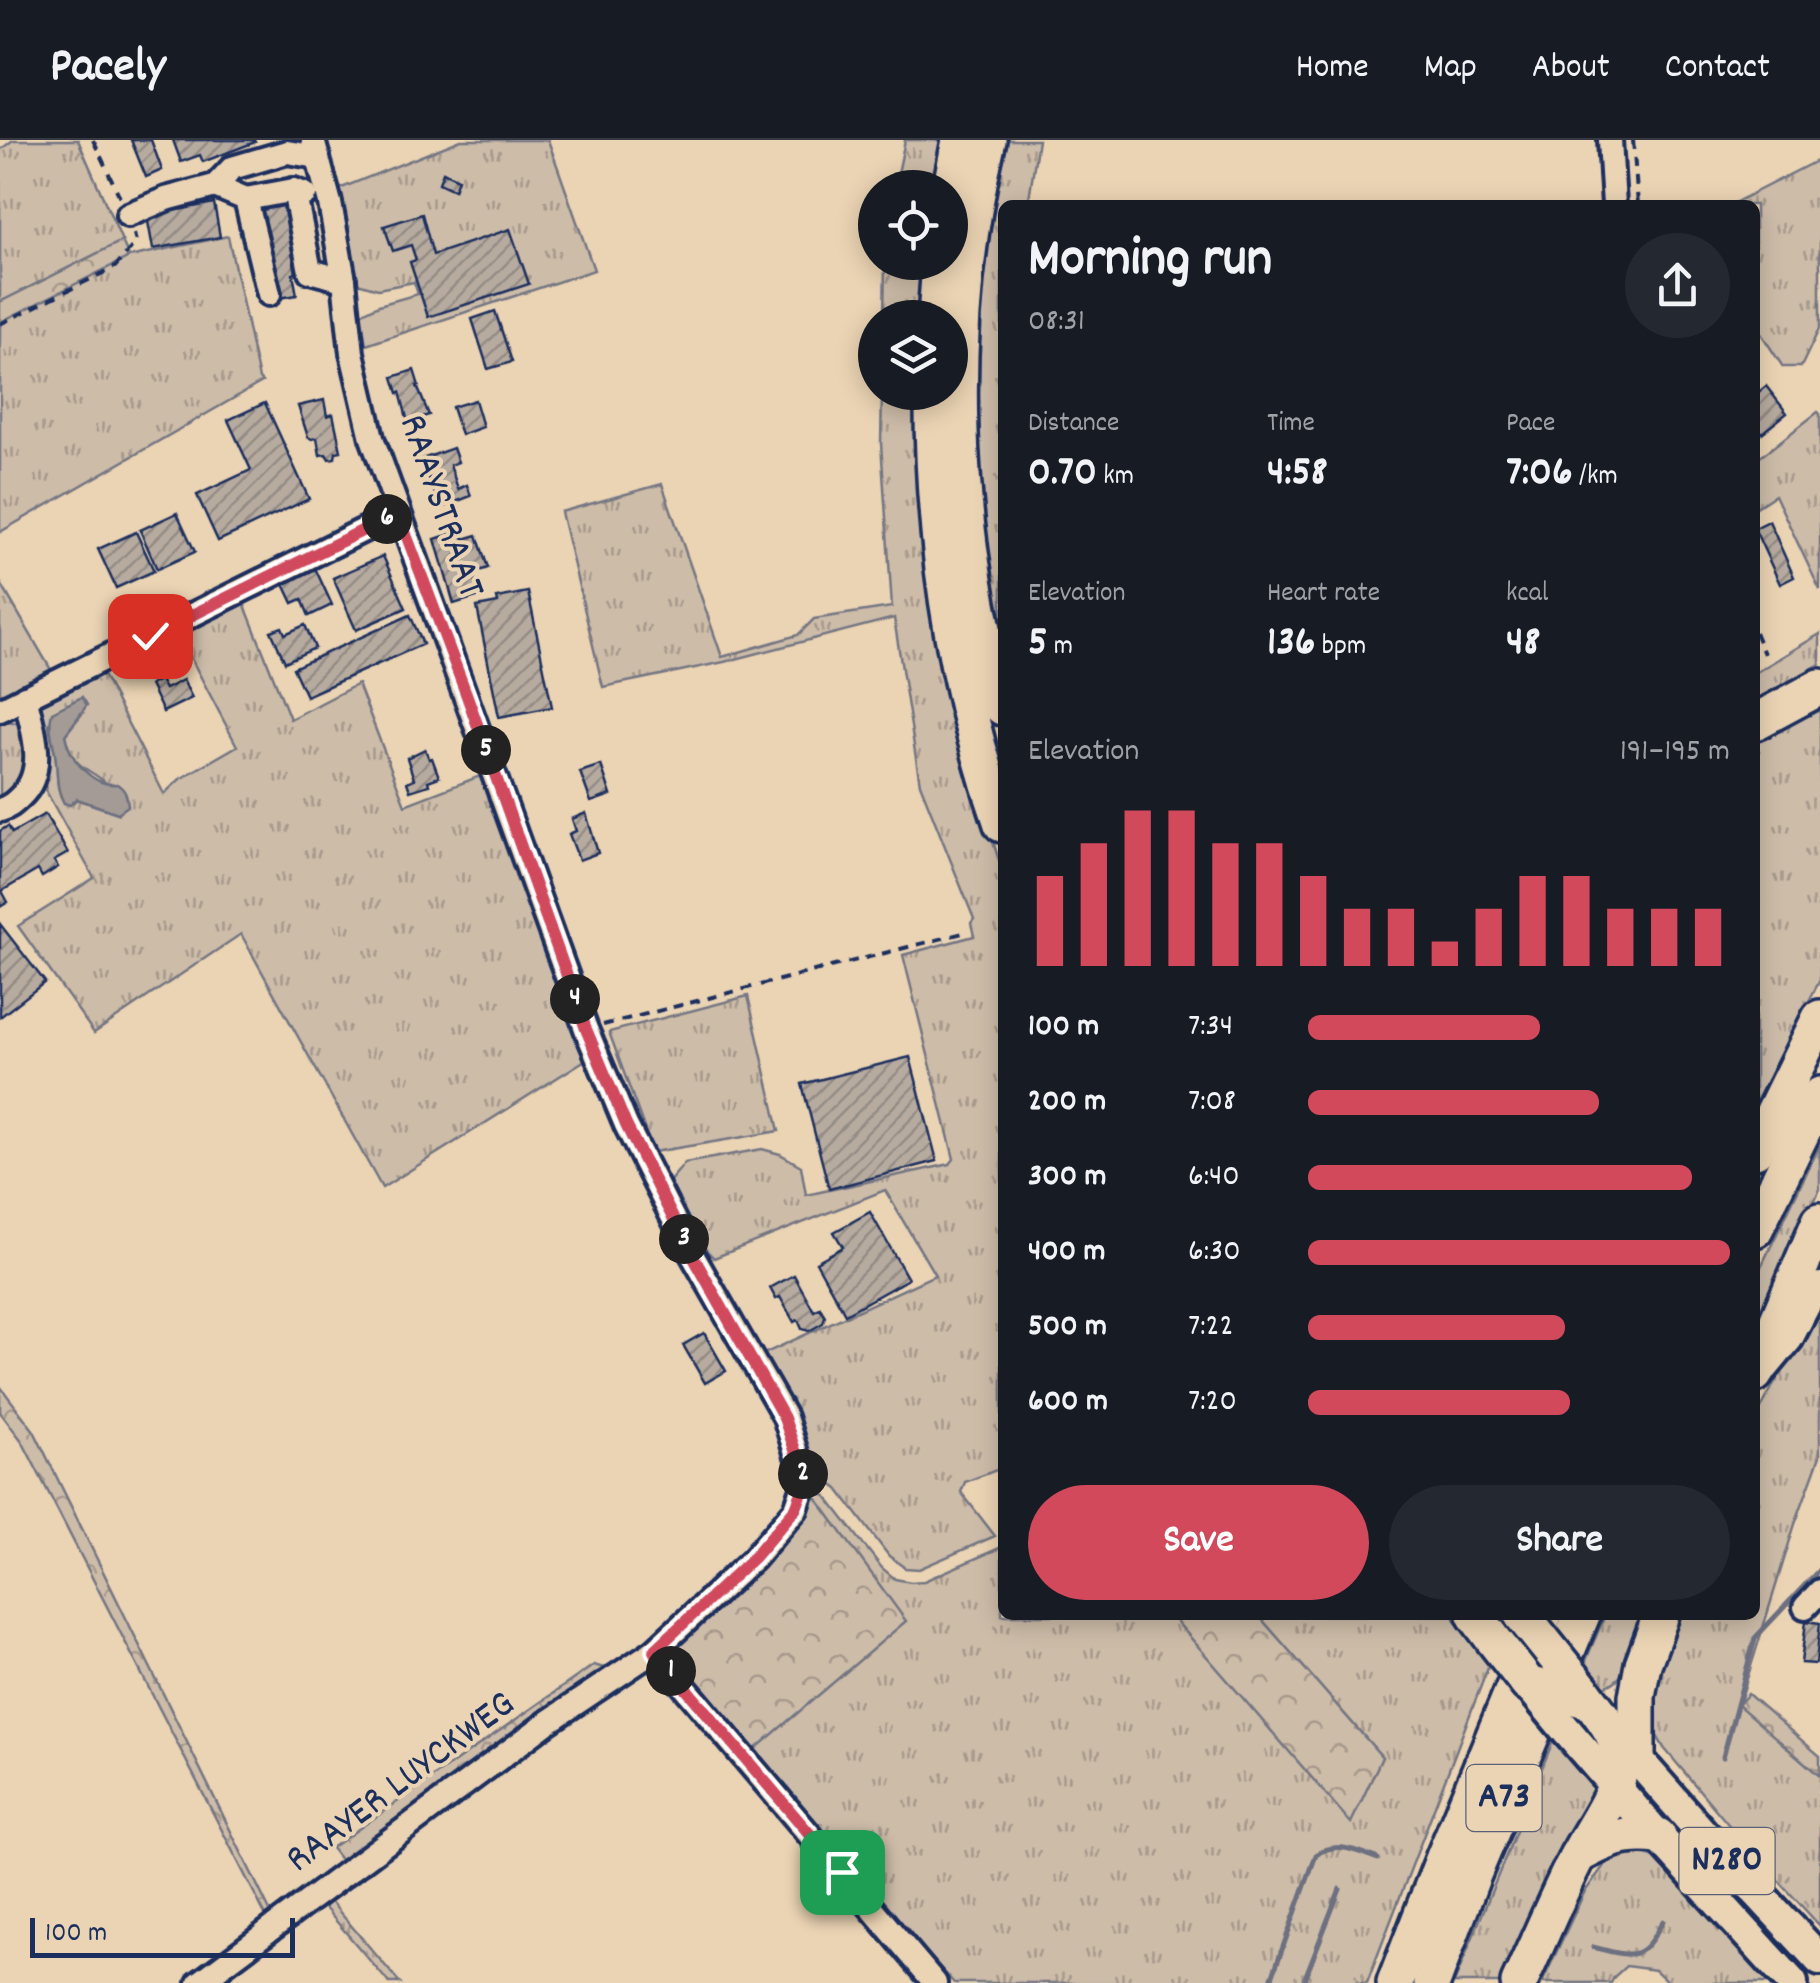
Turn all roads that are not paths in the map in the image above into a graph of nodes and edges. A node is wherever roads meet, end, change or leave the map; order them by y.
1 (960, 140) edge
2 (988, 140) edge
3 (1610, 140) edge
4 (316, 148) edge
5 (954, 170) edge
6 (215, 186) junction
7 (294, 190) junction
8 (246, 200) junction
9 (1614, 200) edge
10 (330, 203) junction
11 (128, 215) road end
12 (344, 280) junction
13 (269, 294) dead end
14 (934, 410) edge
15 (398, 513) junction
16 (1820, 687) edge
17 (998, 689) edge
18 (25, 697) junction
19 (0, 710) edge
20 (1760, 719) edge
21 (0, 810) edge
22 (998, 812) edge
23 (1820, 1018) edge
24 (1820, 1095) edge
25 (1760, 1140) edge
26 (1760, 1219) edge
27 (1820, 1221) edge
28 (1820, 1284) edge
29 (1760, 1362) edge
30 (1760, 1377) edge
31 (1526, 1620) edge
32 (1542, 1620) edge
33 (1580, 1620) edge
34 (1660, 1620) edge
35 (1482, 1624) edge
36 (654, 1651) junction
37 (1643, 1664) junction
38 (1528, 1684) junction
39 (1585, 1697) junction
40 (1612, 1729) junction
41 (1638, 1759) junction
42 (1614, 1788) junction
43 (1658, 1836) junction
44 (1577, 1856) junction
45 (1820, 1960) edge
46 (199, 1983) edge
47 (936, 1983) edge
48 (1395, 1983) edge
49 (1432, 1983) edge
50 (1520, 1983) edge
51 (1792, 1983) edge

1 - 5 highway
2 - 17 highway
3 - 9 street
4 - 6 street
4 - 10 street, RAAYSTRAAT
6 - 8 street
6 - 11 street
7 - 8 street
7 - 10 street
7 - 12 street
8 - 13 street
10 - 12 street, RAAYSTRAAT
12 - 15 street, RAAYSTRAAT
14 - 22 highway
15 - 18 street
15 - 36 street, RAAYSTRAAT
16 - 20 highway
18 - 19 street
18 - 21 street
23 - 25 highway
24 - 26 highway
27 - 29 highway
28 - 30 street
31 - 39 highway, N280, bridge
32 - 48 highway, A73
33 - 49 highway, A73
34 - 37 highway
35 - 38 highway, N280, bridge
36 - 46 street, RAAYER LUYCKWEG
36 - 47 street
37 - 39 highway
37 - 41 highway
38 - 39 highway, bridge
38 - 42 main road, N280, bridge
39 - 40 highway, N280
40 - 41 main road, N280
40 - 42 highway
41 - 45 main road, N280
42 - 43 main road, N280
42 - 44 highway, A73
43 - 44 highway, A73
43 - 51 main road, N280
44 - 50 highway, A73

